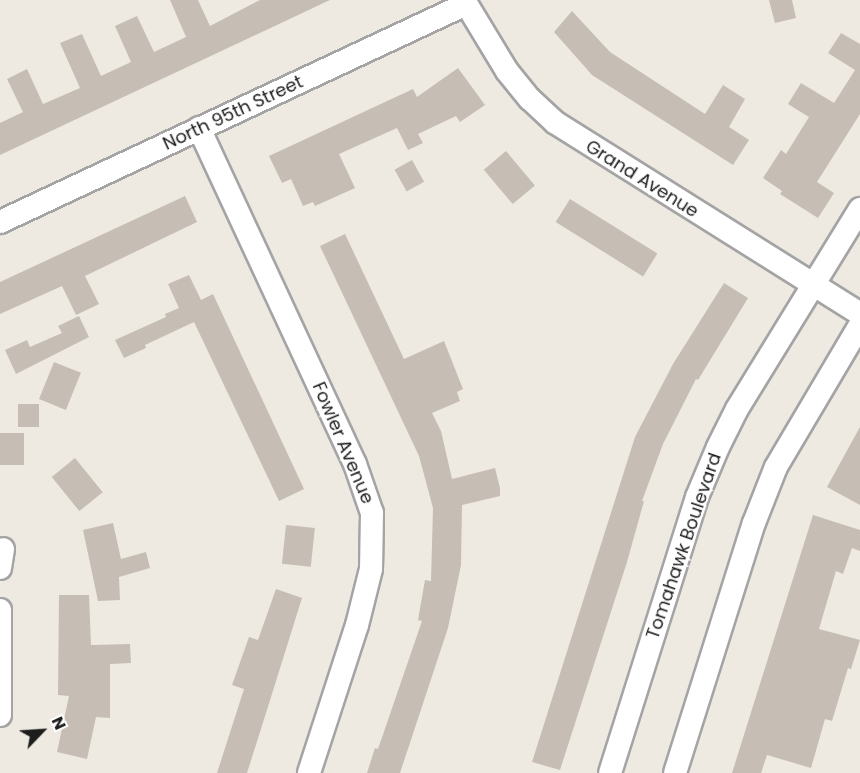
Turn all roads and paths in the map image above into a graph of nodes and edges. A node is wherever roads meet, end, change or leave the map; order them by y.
1 (465, 2) edge
2 (199, 129) junction
3 (860, 209) edge
4 (0, 222) edge
5 (812, 284) junction
6 (860, 314) edge
7 (860, 325) edge
8 (0, 610) edge
9 (0, 715) edge
10 (309, 773) edge
11 (610, 773) edge
12 (675, 773) edge

1 - 2 street, North 95th Street
1 - 5 street, Grand Avenue
2 - 4 street, North 95th Street
2 - 10 street, Fowler Avenue
3 - 5 street, Tomahawk Boulevard
5 - 6 street, Grand Avenue
5 - 11 street, Tomahawk Boulevard
7 - 12 street
8 - 9 street

